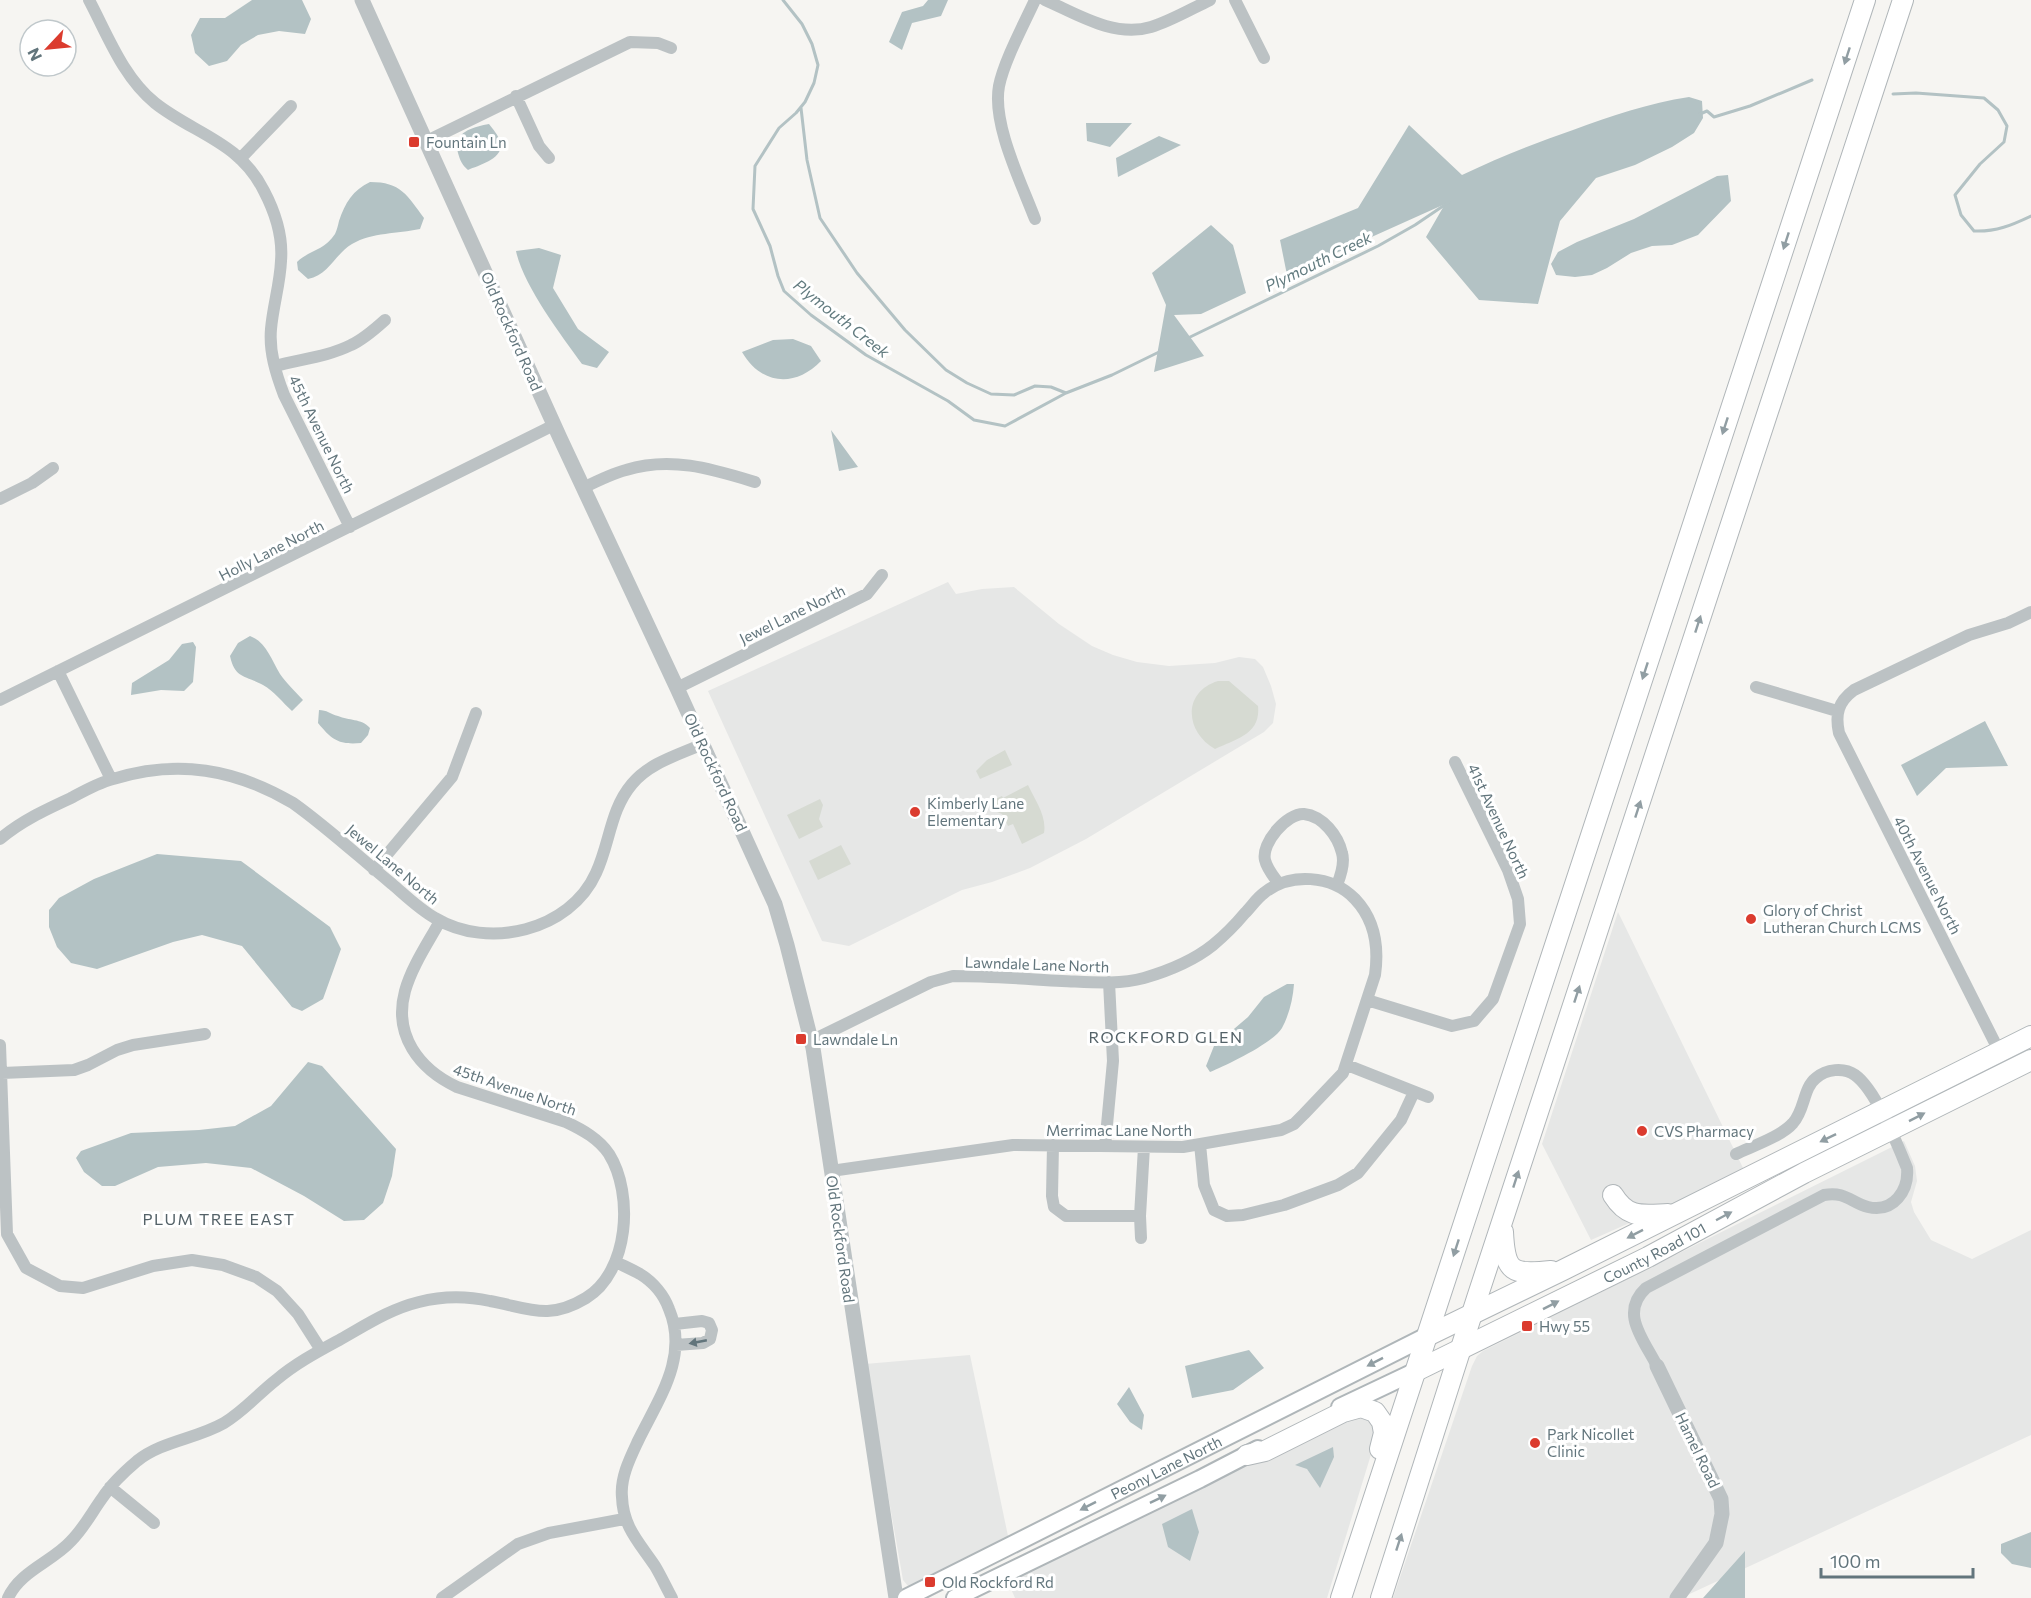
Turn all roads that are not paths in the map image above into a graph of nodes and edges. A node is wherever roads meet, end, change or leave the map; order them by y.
1 (89, 0) edge
2 (362, 0) edge
3 (1035, 0) edge
4 (1045, 0) edge
5 (1210, 0) edge
6 (1235, 0) edge
7 (1865, 0) edge
8 (1903, 0) edge
9 (671, 48) dead end
10 (1264, 58) dead end
11 (516, 96) junction
12 (291, 106) dead end
13 (427, 141) junction
14 (549, 158) dead end
15 (240, 159) junction
16 (1035, 219) dead end
17 (385, 320) dead end
18 (274, 366) junction
19 (554, 425) junction
20 (53, 468) dead end
21 (755, 482) dead end
22 (582, 488) junction
23 (0, 499) edge
24 (350, 527) junction
25 (882, 575) dead end
26 (2031, 612) edge
27 (58, 671) junction
28 (1756, 687) dead end
29 (677, 688) junction
30 (0, 700) edge
31 (1837, 710) junction
32 (476, 713) dead end
33 (703, 744) junction
34 (1455, 762) dead end
35 (111, 779) junction
36 (0, 839) edge
37 (374, 870) junction
38 (1279, 884) junction
39 (1337, 885) junction
40 (440, 921) junction
41 (1109, 982) junction
42 (1367, 1000) junction
43 (205, 1034) dead end
44 (2031, 1036) edge
45 (811, 1041) junction
46 (0, 1045) edge
47 (1999, 1053) junction
48 (2031, 1060) edge
49 (1347, 1065) junction
50 (2, 1074) junction
51 (1414, 1092) junction
52 (1428, 1097) dead end
53 (1881, 1112) junction
54 (1890, 1130) junction
55 (1200, 1144) junction
56 (1053, 1145) junction
57 (1105, 1146) junction
58 (1144, 1147) junction
59 (1736, 1154) dead end
60 (831, 1172) junction
61 (1613, 1196) dead end
62 (1676, 1214) junction
63 (1140, 1216) junction
64 (1503, 1220) junction
65 (1141, 1238) dead end
66 (616, 1262) junction
67 (1563, 1270) junction
68 (1472, 1315) junction
69 (675, 1324) junction
70 (1427, 1336) junction
71 (676, 1345) junction
72 (1461, 1349) junction
73 (321, 1350) junction
74 (1657, 1366) joint
75 (1416, 1371) junction
76 (1247, 1455) junction
77 (111, 1487) junction
78 (624, 1519) junction
79 (153, 1523) dead end
80 (1353, 1562) junction
81 (6, 1593) edge
82 (442, 1598) edge
83 (672, 1598) edge
84 (896, 1598) edge
85 (906, 1598) edge
86 (955, 1598) edge
87 (1341, 1598) edge
88 (1381, 1598) edge
89 (1677, 1598) edge

1 - 15 street, 45th Avenue North
2 - 13 street, Old Rockford Road
3 - 16 street
4 - 5 street
6 - 10 street
7 -> 70 main road
64 -> 8 main road
9 - 11 street
11 - 13 street
11 - 14 street
12 - 15 street
13 - 19 street, Old Rockford Road
15 - 18 street, 45th Avenue North
17 - 18 street
18 - 24 street, 45th Avenue North
19 - 22 street, Old Rockford Road
19 - 24 street, Holly Lane North
20 - 23 street
21 - 22 street
22 - 29 street, Old Rockford Road
24 - 27 street, Holly Lane North
25 - 29 street, Jewel Lane North
26 - 31 street
27 - 30 street, Holly Lane North
27 - 35 street
28 - 31 street
29 - 33 street, Old Rockford Road
31 - 47 street, 40th Avenue North
32 - 37 street
33 - 40 street, Jewel Lane North
33 - 45 street, Old Rockford Road
34 - 42 street, 41st Avenue North
35 - 36 street, Jewel Lane North
35 - 37 street, Jewel Lane North
37 - 40 street, Jewel Lane North
38 - 39 street, Lawndale Lane North
38 - 39 street
38 - 41 street, Lawndale Lane North
39 - 42 street, Lawndale Lane North
40 - 66 street, 45th Avenue North
41 - 45 street, Lawndale Lane North
41 - 57 street
42 - 49 street, Merrimac Lane North
43 - 50 street
44 - 47 main road, County Road 101
45 - 60 street, Old Rockford Road
46 - 50 street
47 - 53 main road, County Road 101
54 -> 48 main road, County Road 101
49 - 51 street
49 - 55 street, Merrimac Lane North
50 - 73 street
51 - 52 street
51 - 55 street
53 - 54 street, County Road 101
53 - 59 street, County Road 101
53 -> 62 main road, County Road 101
72 -> 54 main road, County Road 101
54 - 74 street, County Road 101
55 - 58 street, Merrimac Lane North
56 - 57 street, Merrimac Lane North
56 - 60 street, Merrimac Lane North
56 - 63 street
57 - 58 street, Merrimac Lane North
58 - 63 street
60 - 84 street, Old Rockford Road
61 - 62 main road
62 -> 67 main road, County Road 101
63 - 65 street
64 - 67 main road
64 - 68 main road
66 - 69 street
66 - 73 street
67 - 68 main road, County Road 101
68 - 70 main road, County Road 101
68 - 72 main road
69 - 71 street
69 -> 71 street
70 - 75 main road
70 -> 85 main road, Peony Lane North
71 - 78 street
72 - 75 main road, County Road 101
88 -> 72 main road
73 - 77 street
74 - 89 street, Hamel Road
75 - 76 main road, Peony Lane North
75 - 80 main road
76 - 80 main road
86 -> 76 main road, Peony Lane North
77 - 79 street
77 - 81 street
78 - 82 street
78 - 83 street
80 - 87 main road

